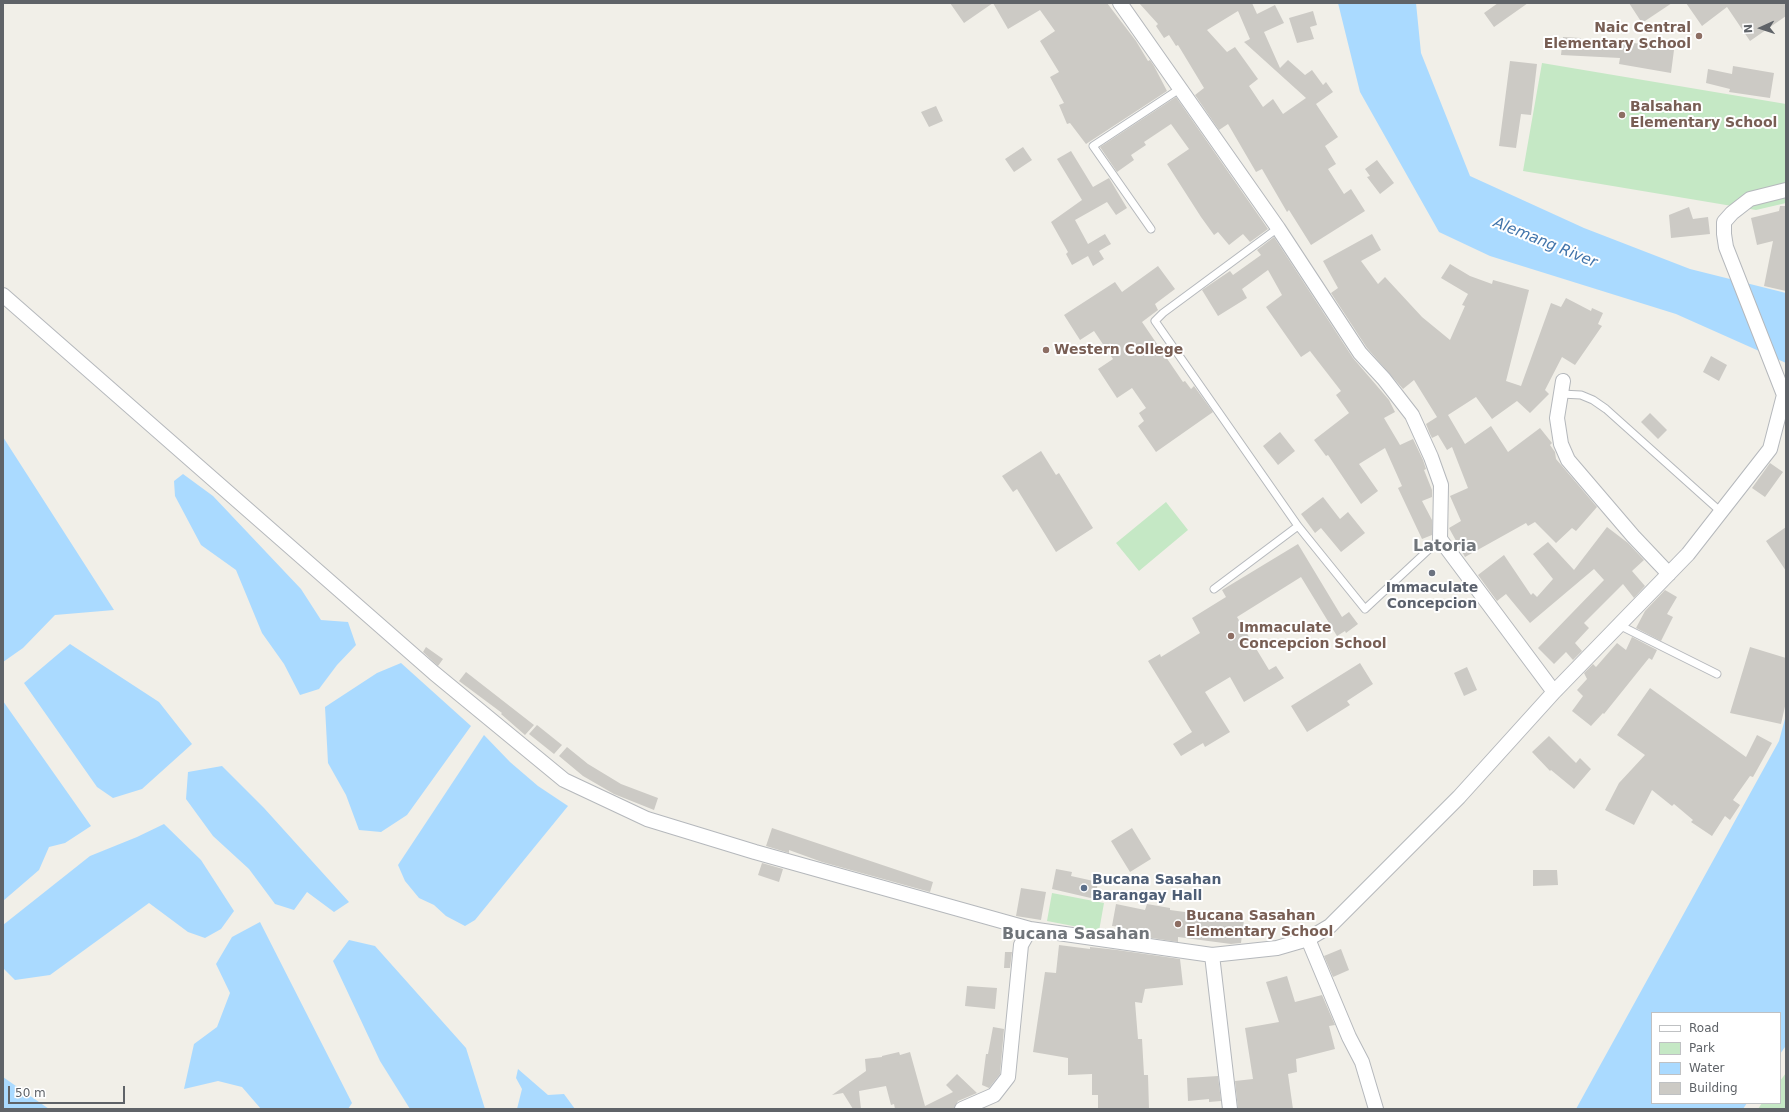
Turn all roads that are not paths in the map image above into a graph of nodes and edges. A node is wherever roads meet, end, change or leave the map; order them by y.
1 (1120, 3) edge
2 (1181, 88) junction
3 (1786, 190) edge
4 (1278, 228) junction
5 (1151, 229) dead end
6 (3, 294) edge
7 (1562, 388) joint
8 (1721, 512) junction
9 (1298, 526) junction
10 (1440, 539) junction
11 (1669, 574) junction
12 (1214, 589) dead end
13 (1619, 625) junction
14 (1717, 674) dead end
15 (1554, 692) junction
16 (1030, 929) junction
17 (1308, 939) junction
18 (1212, 955) junction
19 (986, 1104) edge
20 (962, 1109) edge
21 (1230, 1109) edge
22 (1376, 1109) edge

1 - 2 street
2 - 4 street
2 - 5 lane
3 - 8 street
4 - 9 lane
4 - 10 street
6 - 16 street
7 - 8 lane
7 - 11 street
8 - 11 street
9 - 10 lane
9 - 12 lane
10 - 15 street
11 - 13 street
13 - 14 lane
13 - 15 street
15 - 17 street
16 - 18 street
16 - 19 street
17 - 18 street
17 - 22 street
18 - 21 street
19 - 20 street

